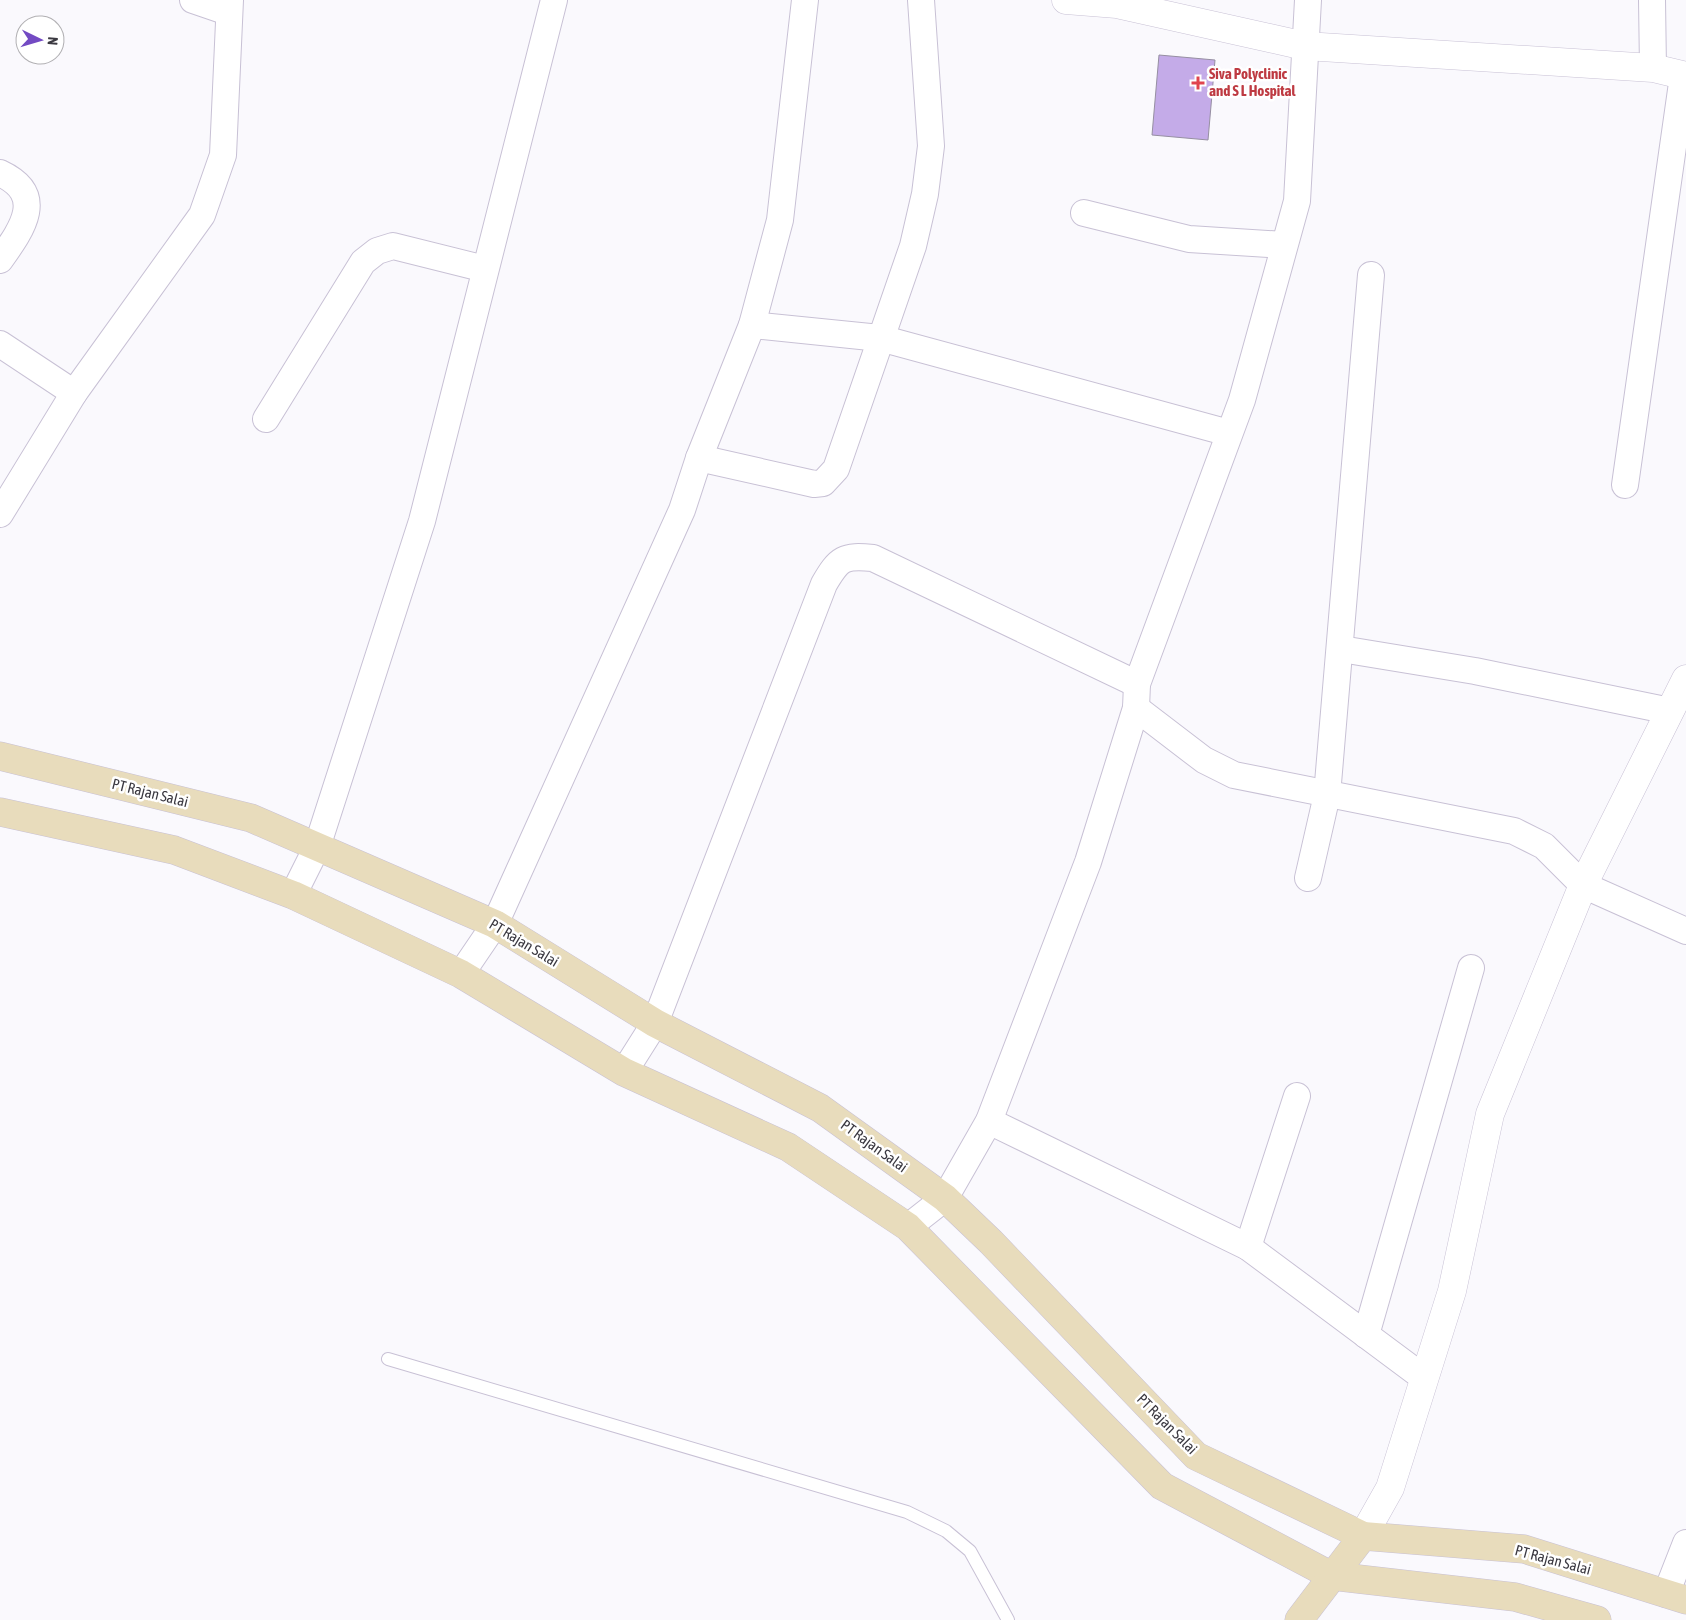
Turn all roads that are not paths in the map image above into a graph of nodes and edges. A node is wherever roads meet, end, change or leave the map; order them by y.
1 (193, 0) edge
2 (554, 0) edge
3 (805, 0) edge
4 (920, 0) edge
5 (1066, 0) edge
6 (1308, 0) edge
7 (1652, 0) edge
8 (229, 6) edge
9 (1305, 46) junction
10 (1653, 68) junction
11 (1685, 76) edge
12 (0, 173) edge
13 (1084, 213) dead end
14 (1284, 245) junction
15 (0, 260) edge
16 (485, 269) junction
17 (1371, 275) dead end
18 (752, 325) junction
19 (880, 338) junction
20 (0, 344) edge
21 (74, 393) junction
22 (266, 419) dead end
23 (1229, 433) junction
24 (699, 458) junction
25 (1625, 484) dead end
26 (0, 514) edge
27 (1341, 649) junction
28 (1686, 679) edge
29 (1137, 696) junction
30 (1670, 711) junction
31 (0, 756) edge
32 (1327, 795) junction
33 (0, 812) edge
34 (317, 847) junction
35 (1308, 878) dead end
36 (1583, 885) junction
37 (293, 895) junction
38 (495, 924) junction
39 (1686, 931) edge
40 (1470, 968) dead end
41 (461, 974) junction
42 (655, 1023) junction
43 (624, 1072) junction
44 (1297, 1096) dead end
45 (989, 1121) junction
46 (945, 1198) junction
47 (908, 1227) junction
48 (1248, 1247) junction
49 (1366, 1335) junction
50 (388, 1359) dead end
51 (1424, 1378) junction
52 (1363, 1536) junction
53 (1686, 1543) edge
54 (1332, 1576) junction
55 (1676, 1597) edge
56 (1008, 1620) edge
57 (1299, 1620) edge
58 (1597, 1620) edge

1 - 8 street
2 - 16 street
3 - 18 street
4 - 19 street
5 - 9 street
6 - 9 street
7 - 10 street
8 - 21 street
9 - 10 street
9 - 14 street
10 - 11 street
11 - 25 street
12 - 15 street
13 - 14 street
14 - 23 street
16 - 22 street
16 - 34 street
17 - 27 street
18 - 19 street
18 - 24 street
19 - 23 street
19 - 24 street
20 - 21 street
21 - 26 street
23 - 29 street
24 - 38 street
27 - 30 street
27 - 32 street
28 - 30 street
29 - 32 street
29 - 42 street
29 - 45 street
30 - 36 street
31 - 34 main road, PT Rajan Salai
32 - 35 street
32 - 36 street
33 - 37 main road
34 - 37 street
34 - 38 main road, PT Rajan Salai
36 - 39 street
36 - 51 street
37 - 41 main road
38 - 41 street
38 - 42 main road, PT Rajan Salai
40 - 49 street
41 - 43 main road
42 - 43 street
42 - 46 main road, PT Rajan Salai
43 - 47 main road
44 - 48 street
45 - 46 street
45 - 48 street
46 - 47 street
46 - 52 main road, PT Rajan Salai
47 - 54 main road
48 - 49 street
49 - 51 street
50 - 56 lane
51 - 52 street
52 - 54 main road
52 - 55 main road, PT Rajan Salai
53 - 55 street
54 - 57 main road
54 - 58 main road

